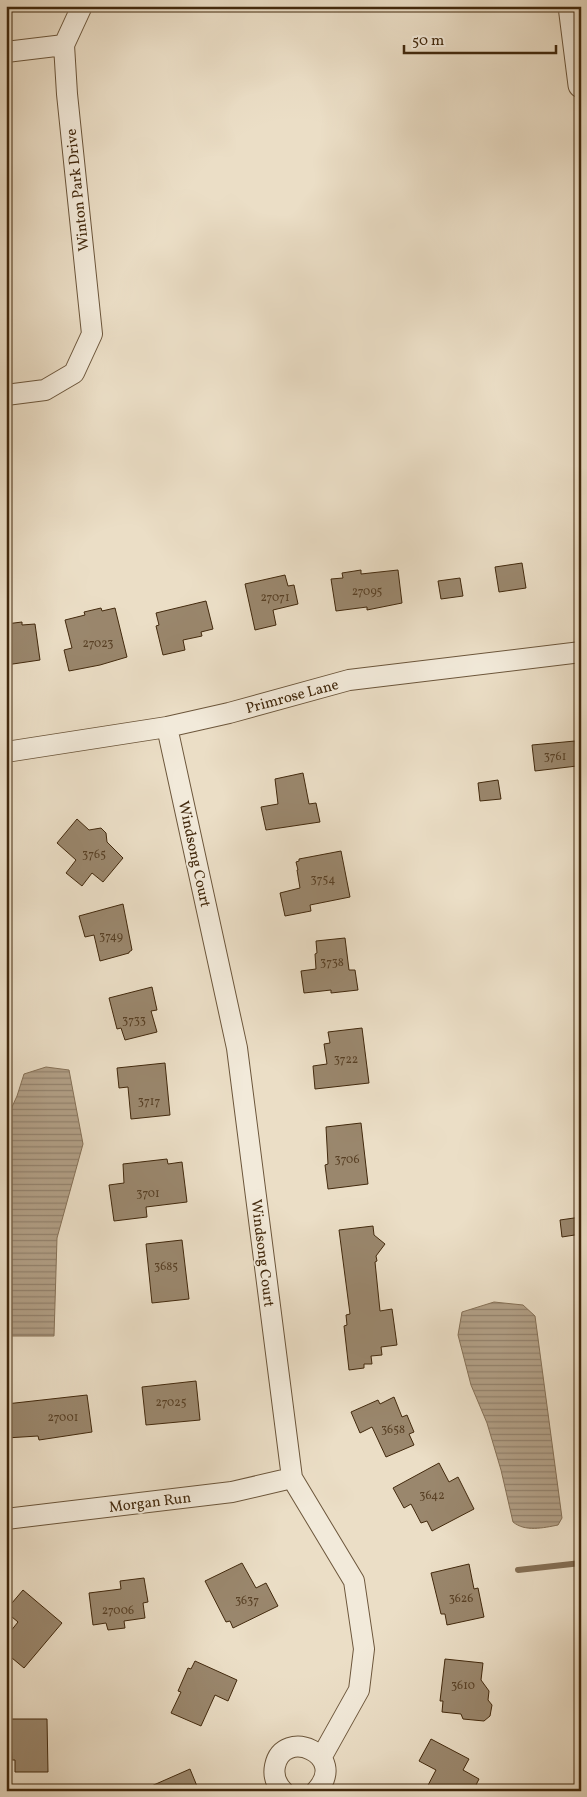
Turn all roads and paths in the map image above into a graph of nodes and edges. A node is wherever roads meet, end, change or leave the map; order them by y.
1 (82, 6) edge
2 (571, 6) edge
3 (64, 45) junction
4 (6, 52) edge
5 (581, 85) edge
6 (6, 395) edge
7 (581, 652) edge
8 (167, 727) junction
9 (6, 752) edge
10 (292, 1478) junction
11 (6, 1519) edge
12 (321, 1758) junction
13 (282, 1791) edge
14 (316, 1791) edge

1 - 3 street, Winton Park Drive
2 - 5 street
3 - 4 street
3 - 6 street, Winton Park Drive
7 - 8 street, Primrose Lane
8 - 9 street, Primrose Lane
8 - 10 street, Windsong Court
10 - 11 street, Morgan Run
10 - 12 street, Windsong Court
12 - 13 street
12 - 14 street

